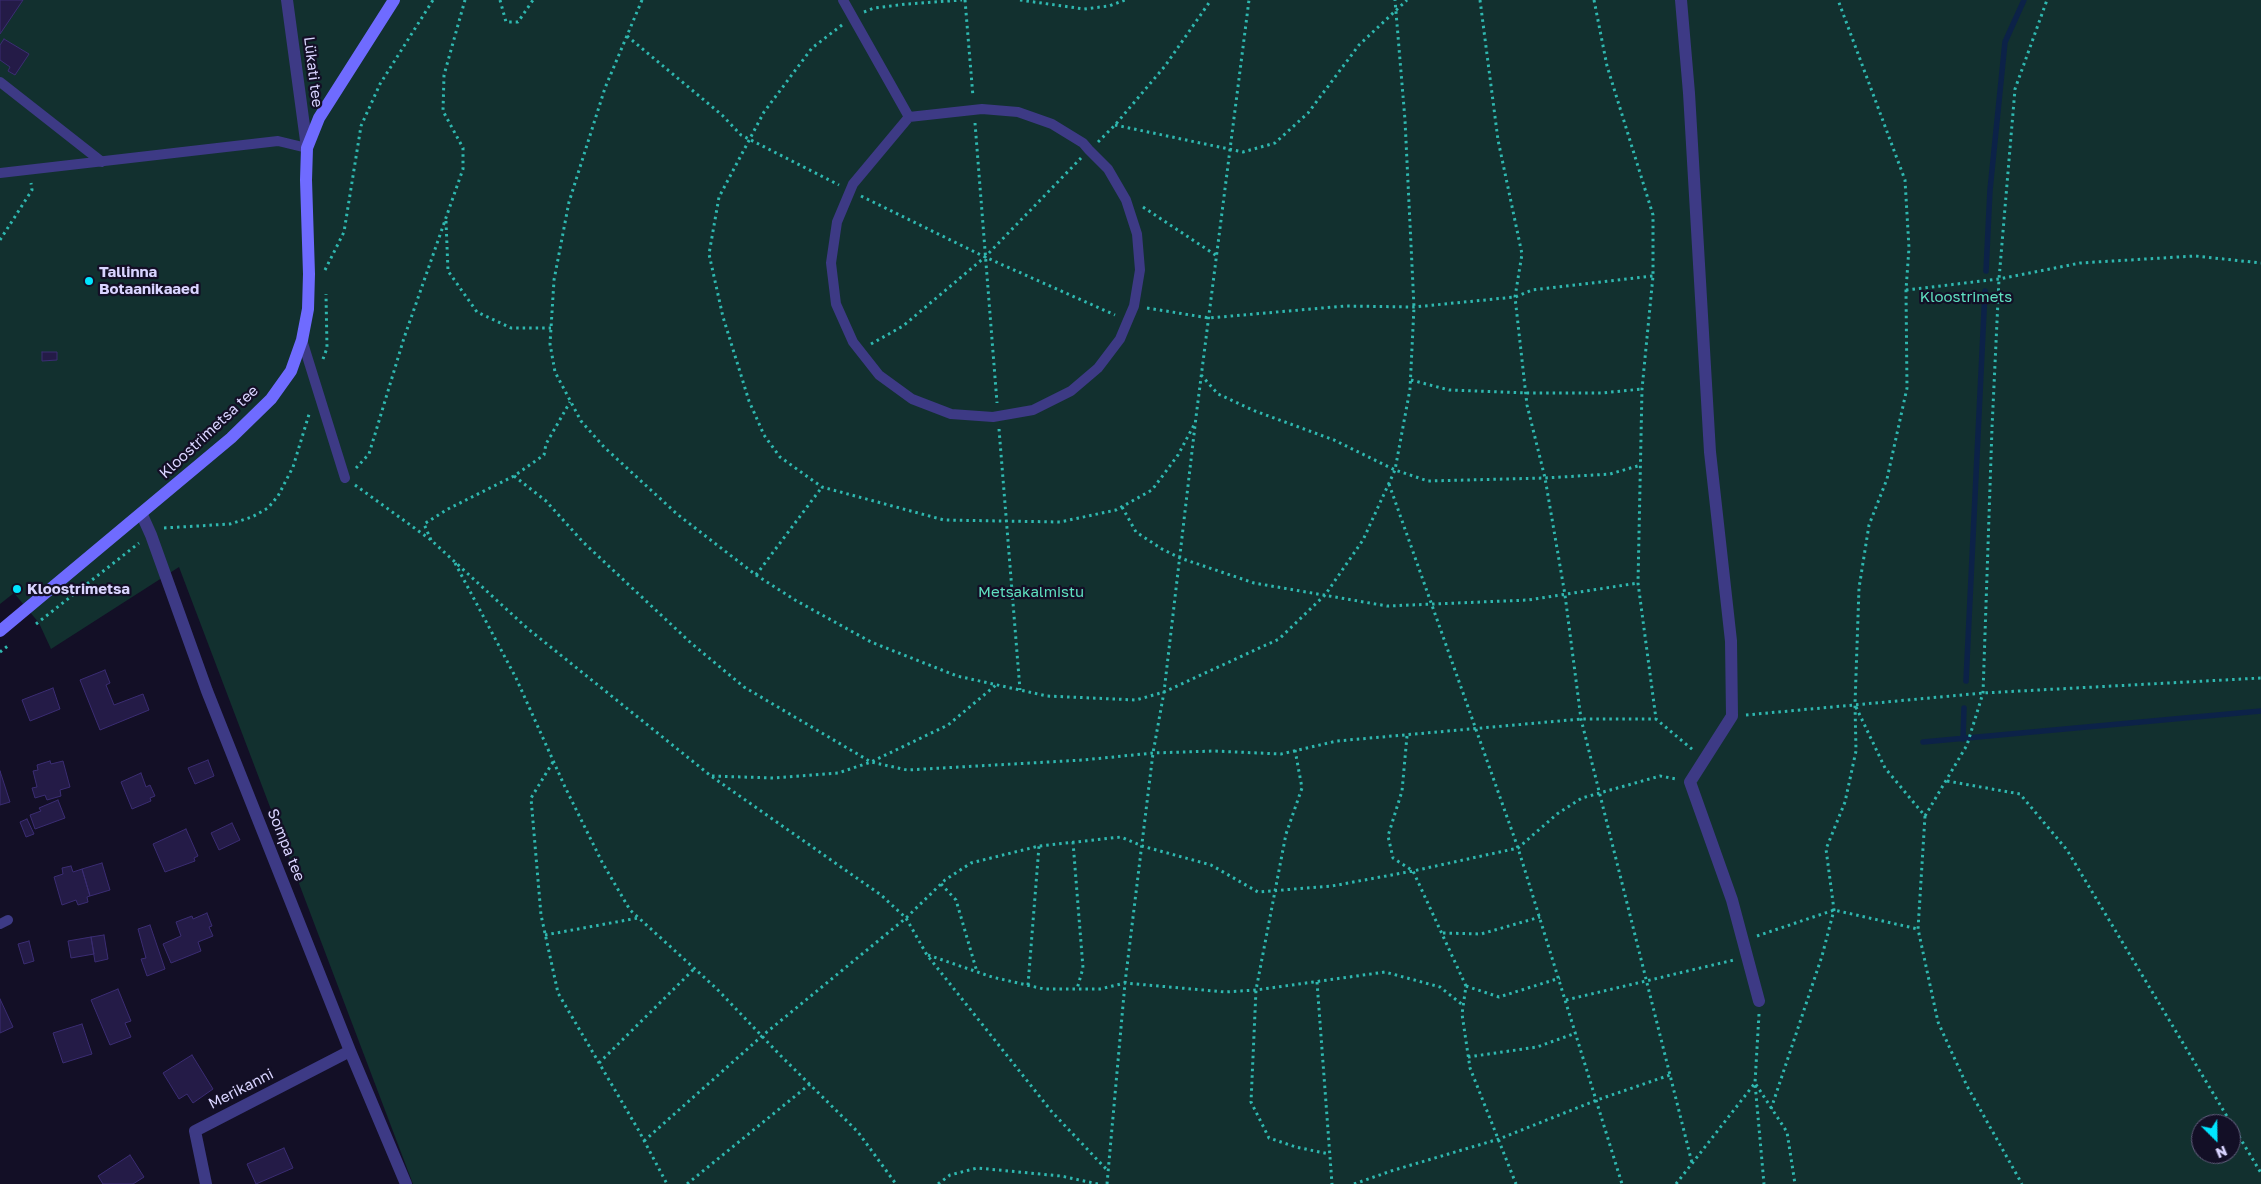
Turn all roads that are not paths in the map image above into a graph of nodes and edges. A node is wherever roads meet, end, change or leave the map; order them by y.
1 (287, 0) edge
2 (394, 0) edge
3 (843, 0) edge
4 (1681, 0) edge
5 (0, 82) edge
6 (910, 117) junction
7 (307, 148) junction
8 (102, 162) junction
9 (0, 173) edge
10 (302, 340) junction
11 (345, 478) road end
12 (142, 515) junction
13 (0, 631) edge
14 (1759, 1001) road end
15 (350, 1050) junction
16 (206, 1184) edge
17 (406, 1184) edge

1 - 7 street, Lükati tee
2 - 7 main road, Kloostrimetsa tee
3 - 6 lane
4 - 14 street
5 - 8 lane
6 - 6 lane
7 - 8 lane
7 - 10 main road, Kloostrimetsa tee
8 - 9 lane
10 - 11 lane
10 - 12 main road, Kloostrimetsa tee
12 - 13 main road, Kloostrimetsa tee
12 - 15 street, Sompa tee
15 - 16 street, Merikanni
15 - 17 street, Sompa tee

